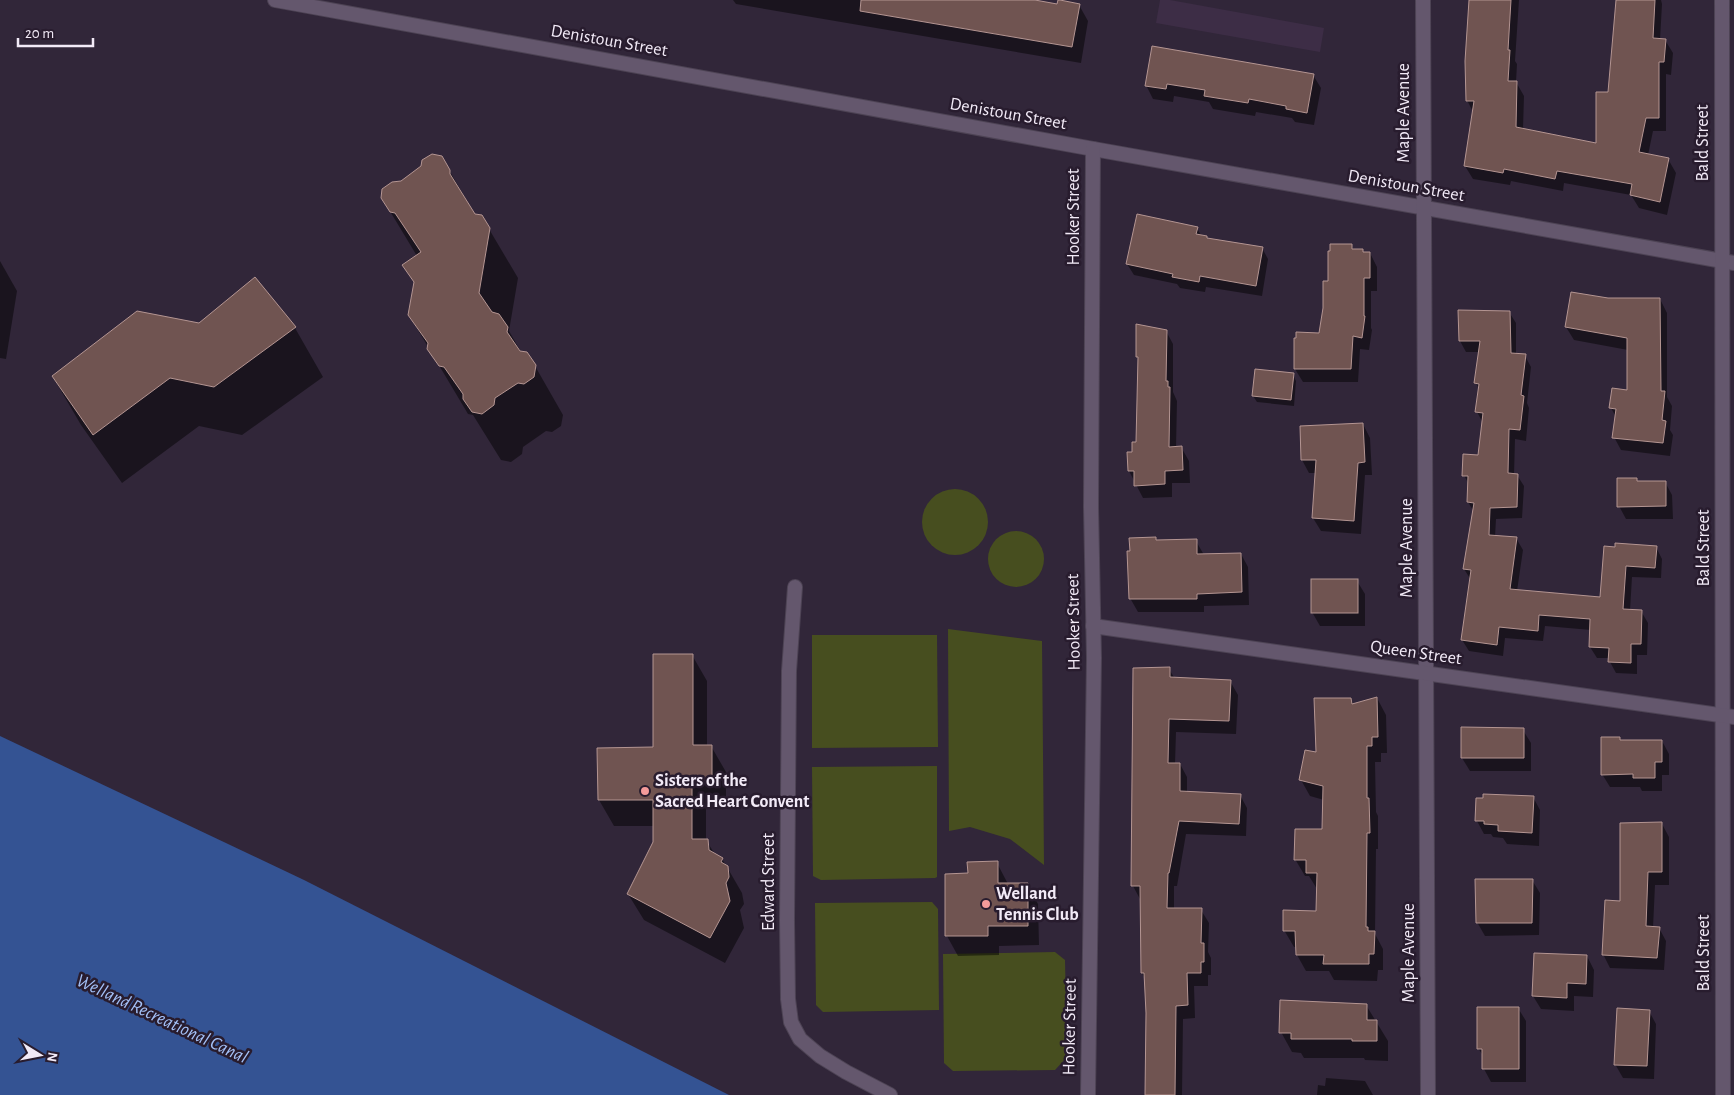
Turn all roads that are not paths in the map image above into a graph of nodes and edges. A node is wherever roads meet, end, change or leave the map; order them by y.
1 (275, 0) edge
2 (1423, 0) edge
3 (1722, 0) edge
4 (1093, 149) junction
5 (1423, 208) junction
6 (1728, 262) edge
7 (795, 587) dead end
8 (1093, 626) junction
9 (1427, 673) junction
10 (1728, 716) edge
11 (890, 1095) edge
12 (1088, 1095) edge
13 (1428, 1095) edge
14 (1723, 1095) edge

1 - 4 street, Denistoun Street
2 - 5 street, Maple Avenue
3 - 6 street, Bald Street
4 - 5 street, Denistoun Street
4 - 8 street, Hooker Street
5 - 6 street, Denistoun Street
5 - 9 street, Maple Avenue
6 - 10 street, Bald Street
7 - 11 street, Edward Street
8 - 9 street, Queen Street
8 - 12 street, Hooker Street
9 - 10 street, Queen Street
9 - 13 street, Maple Avenue
10 - 14 street, Bald Street

